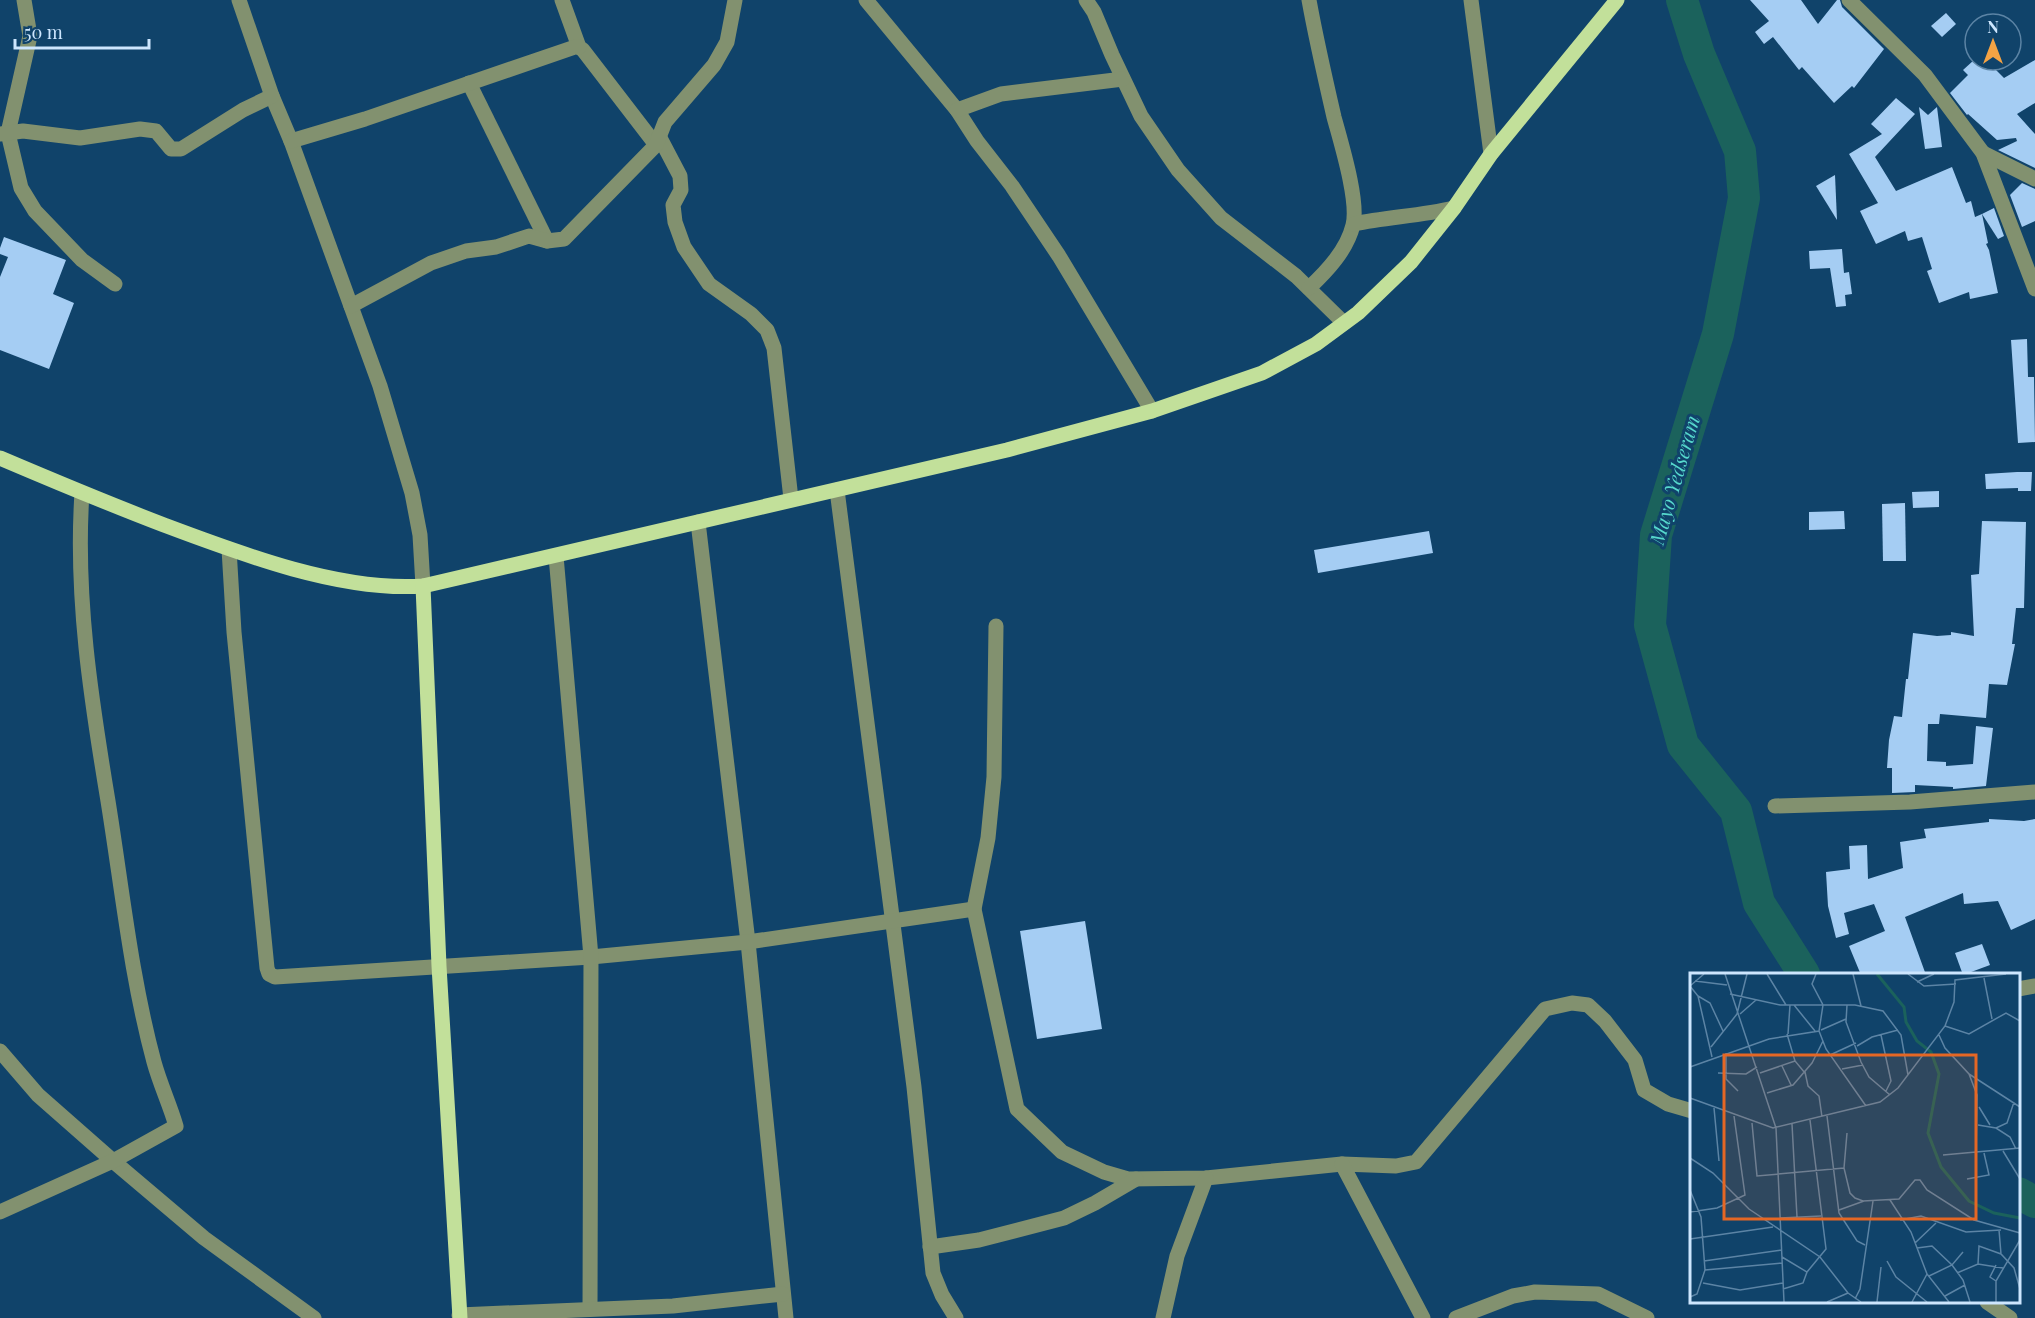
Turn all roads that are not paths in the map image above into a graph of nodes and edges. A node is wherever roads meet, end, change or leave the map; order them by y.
1 (24, 0) edge
2 (239, 0) edge
3 (562, 0) edge
4 (735, 0) edge
5 (866, 0) edge
6 (1086, 0) edge
7 (1308, 0) edge
8 (1471, 0) edge
9 (1849, 0) edge
10 (1616, 1) edge
11 (579, 47) junction
12 (1123, 79) junction
13 (469, 83) junction
14 (272, 96) junction
15 (957, 110) junction
16 (4, 134) edge
17 (658, 140) junction
18 (291, 141) junction
19 (1983, 153) junction
20 (1491, 154) junction
21 (2035, 179) edge
22 (1454, 208) junction
23 (1354, 224) junction
24 (547, 241) junction
25 (115, 284) dead end
26 (1309, 288) junction
27 (2035, 289) edge
28 (351, 306) junction
29 (1344, 323) junction
30 (1152, 411) junction
31 (0, 458) edge
32 (837, 490) junction
33 (82, 493) junction
34 (791, 499) junction
35 (698, 522) junction
36 (229, 549) junction
37 (556, 555) junction
38 (423, 586) junction
39 (996, 626) dead end
40 (2035, 792) edge
41 (1775, 806) dead end
42 (974, 909) junction
43 (892, 921) junction
44 (748, 942) junction
45 (591, 957) junction
46 (439, 966) junction
47 (2035, 986) edge
48 (2020, 989) edge
49 (0, 1051) edge
50 (1690, 1110) edge
51 (113, 1161) junction
52 (1342, 1164) junction
53 (1206, 1178) junction
54 (1136, 1179) junction
55 (0, 1212) edge
56 (930, 1247) junction
57 (783, 1294) junction
58 (1988, 1303) edge
59 (590, 1309) junction
60 (460, 1317) edge
61 (314, 1318) edge
62 (786, 1318) edge
63 (956, 1318) edge
64 (1163, 1318) edge
65 (1423, 1318) edge
66 (1456, 1318) edge
67 (1647, 1318) edge
68 (2010, 1318) edge

1 - 16 street
2 - 14 street
3 - 11 street
4 - 17 street
5 - 15 street
6 - 12 street
7 - 23 street
8 - 20 street
9 - 19 street
10 - 20 main road
11 - 13 street
11 - 17 street
12 - 15 street
12 - 26 street
13 - 18 street
13 - 24 street
14 - 16 street
14 - 18 street
15 - 30 street
16 - 25 street
17 - 24 street
17 - 34 street
18 - 28 street
19 - 21 street
19 - 27 street
20 - 22 main road
22 - 23 street
22 - 29 main road
23 - 26 street
24 - 28 street
26 - 29 street
28 - 38 street
29 - 30 main road
30 - 32 main road
31 - 33 main road
32 - 34 main road
32 - 43 street
33 - 36 main road
33 - 51 street
34 - 35 main road
35 - 37 main road
35 - 44 street
36 - 38 main road
36 - 46 street
37 - 38 main road
37 - 45 street
38 - 46 main road
39 - 42 street
40 - 41 street
42 - 43 street
42 - 54 street
43 - 44 street
43 - 56 street
44 - 45 street
44 - 57 street
45 - 46 street
45 - 59 street
46 - 60 main road
47 - 48 street
49 - 51 street
50 - 52 street
51 - 55 street
51 - 61 street
52 - 53 street
52 - 65 street
53 - 54 street
53 - 64 street
54 - 56 street
56 - 63 street
57 - 59 street
57 - 62 street
58 - 68 street
59 - 60 street
66 - 67 street

